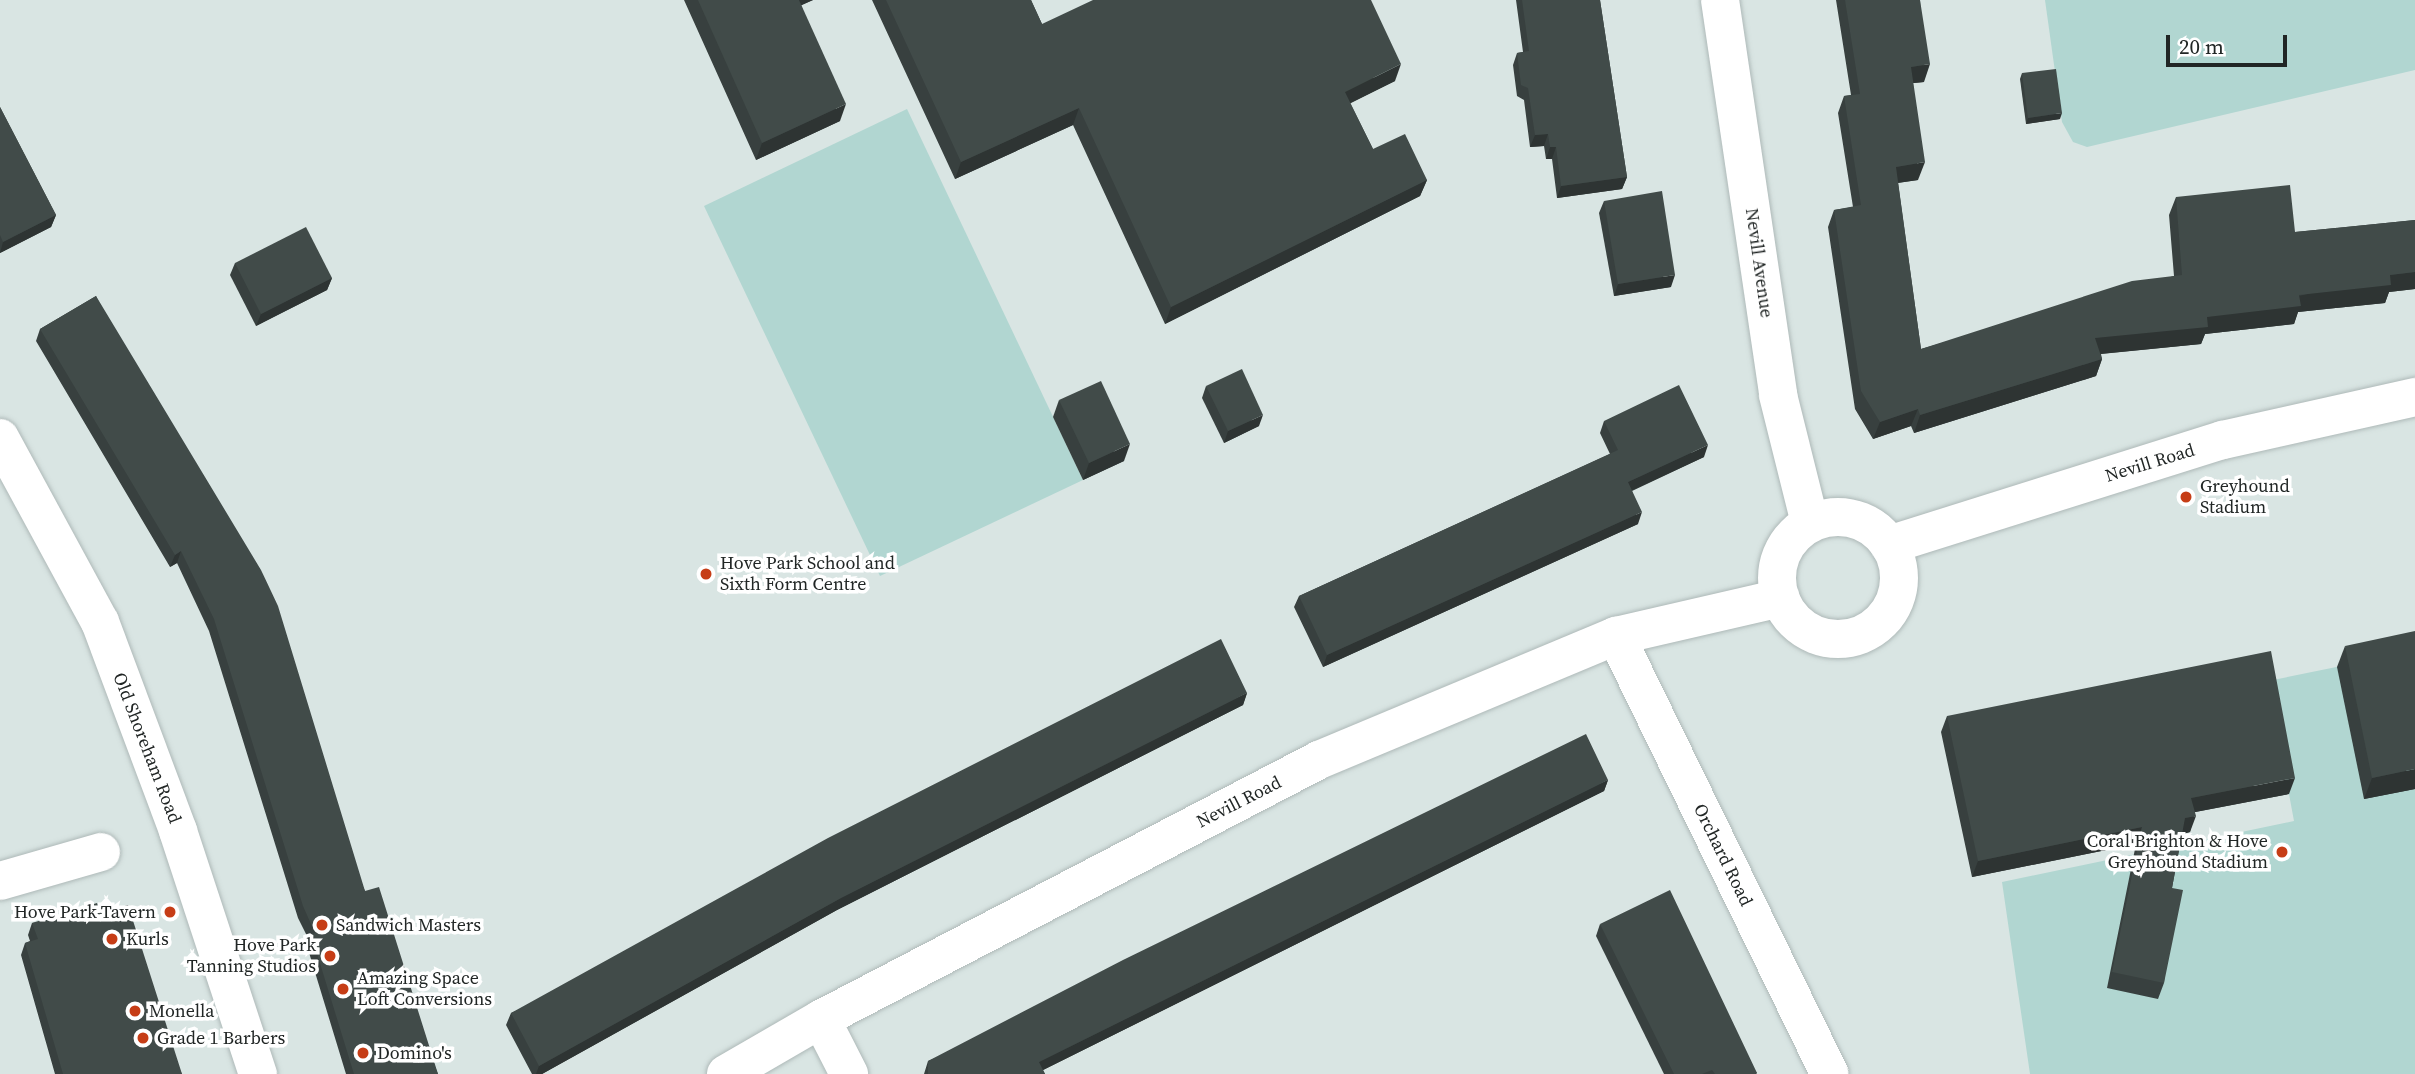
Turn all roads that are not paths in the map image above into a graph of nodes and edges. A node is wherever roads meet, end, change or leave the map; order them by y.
1 (1720, 0) edge
2 (2415, 397) edge
3 (0, 438) edge
4 (1810, 523) junction
5 (1889, 545) junction
6 (1781, 598) junction
7 (1616, 636) junction
8 (101, 852) dead end
9 (0, 881) edge
10 (821, 1019) junction
11 (258, 1074) edge
12 (726, 1074) edge
13 (849, 1074) edge
14 (1830, 1074) edge

1 - 4 main road, Nevill Avenue
2 - 5 main road, Nevill Road
3 - 11 main road, Old Shoreham Road
4 - 5 main road
4 - 6 main road
5 - 6 main road
6 - 7 main road, Nevill Road
7 - 10 main road, Nevill Road
7 - 14 main road, Orchard Road
8 - 9 main road
10 - 12 main road, Nevill Road
10 - 13 main road

